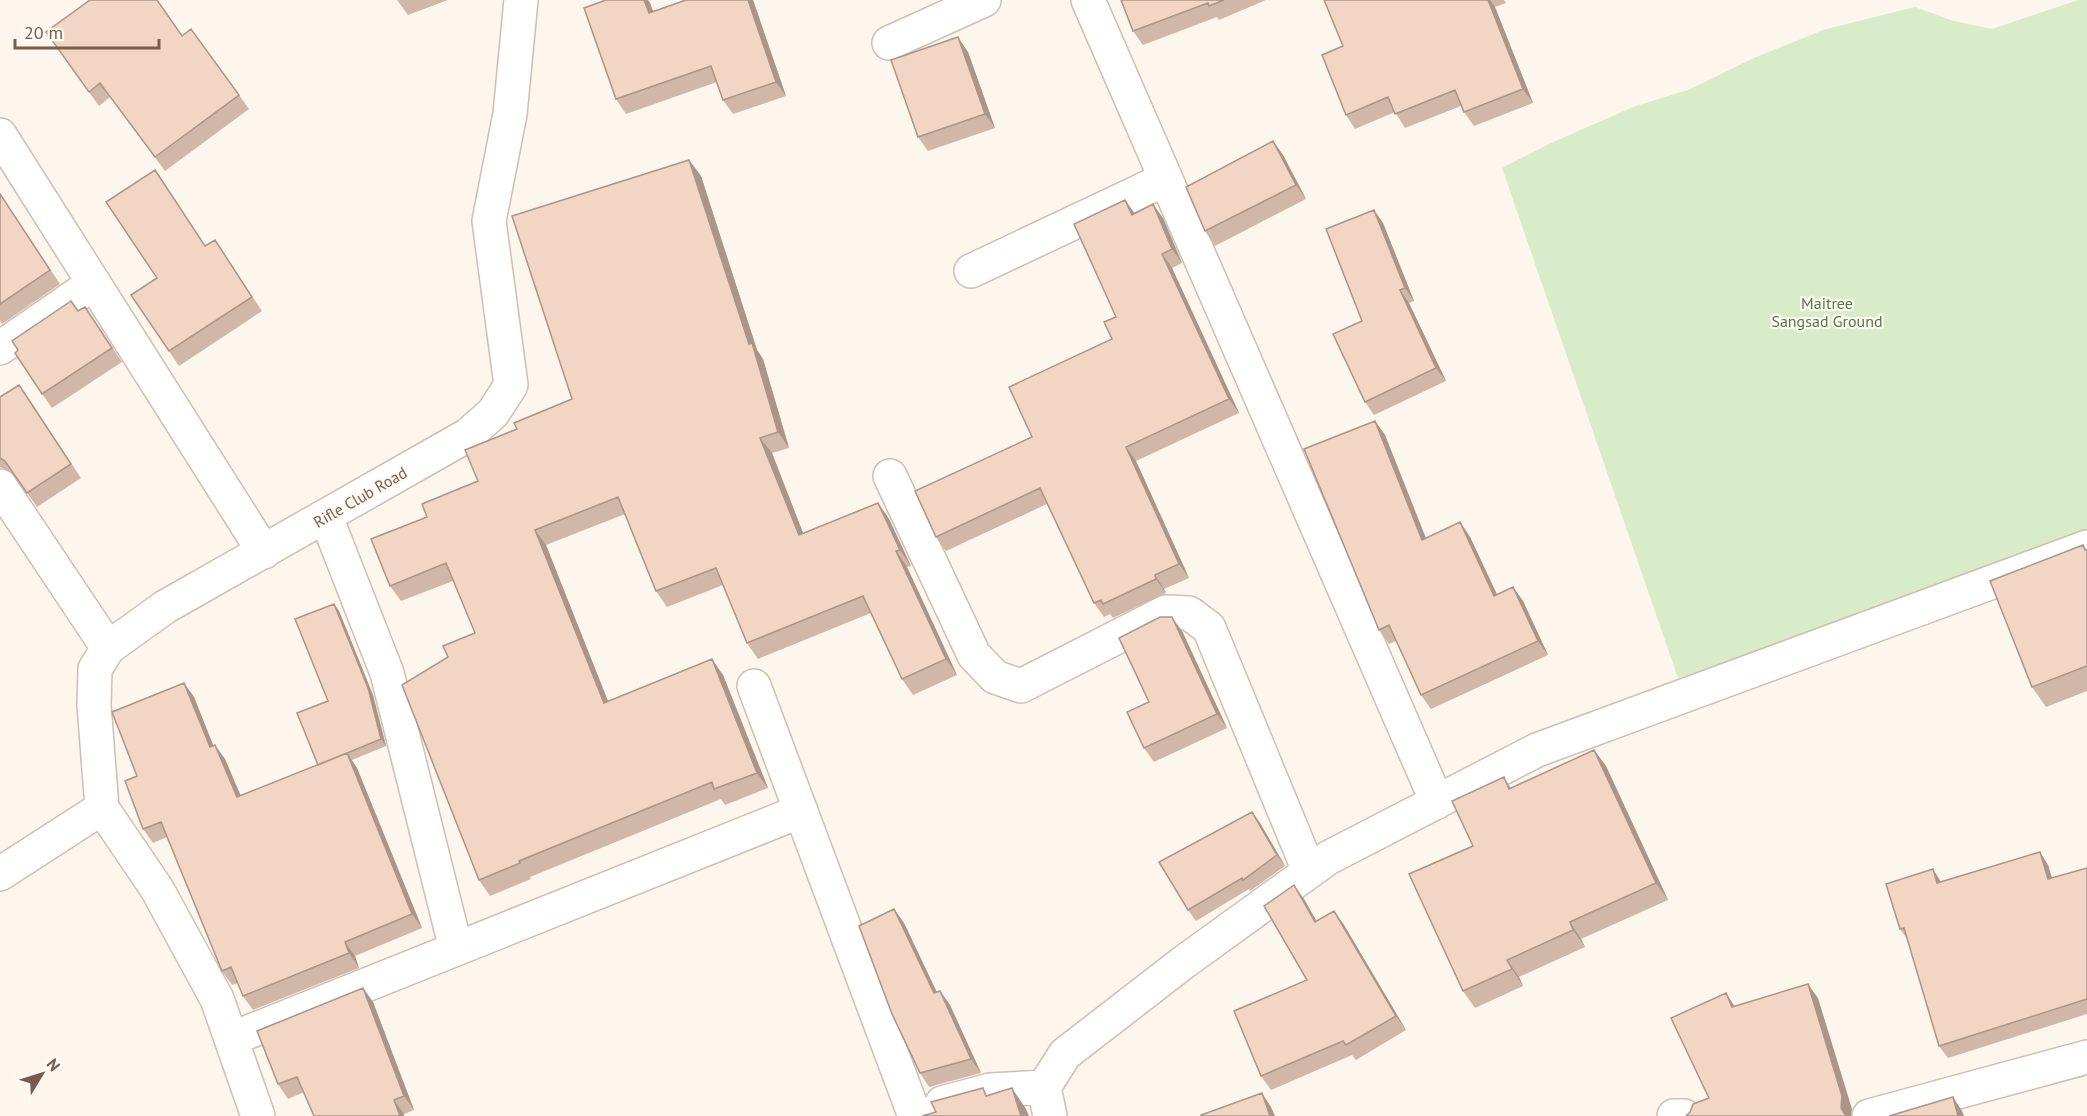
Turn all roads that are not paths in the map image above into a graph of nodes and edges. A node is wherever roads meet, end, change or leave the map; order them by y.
1 (521, 0) edge
2 (984, 0) edge
3 (1088, 0) edge
4 (889, 43) dead end
5 (0, 135) edge
6 (1166, 179) junction
7 (971, 271) dead end
8 (94, 283) junction
9 (0, 348) edge
10 (890, 476) dead end
11 (0, 486) edge
12 (326, 517) junction
13 (2087, 547) edge
14 (264, 552) junction
15 (108, 648) junction
16 (754, 686) dead end
17 (1437, 802) junction
18 (102, 808) junction
19 (801, 811) junction
20 (1310, 871) junction
21 (0, 874) edge
22 (456, 949) junction
23 (231, 1039) junction
24 (2087, 1057) edge
25 (1047, 1101) edge
26 (905, 1113) edge
27 (258, 1116) edge
28 (1674, 1116) edge
29 (1684, 1116) edge
30 (1869, 1116) edge

1 - 12 street, Rifle Club Road
2 - 4 street
3 - 6 street
5 - 8 street
6 - 7 street
6 - 17 street
8 - 9 street
8 - 14 street
10 - 20 street
11 - 15 street
12 - 14 street, Rifle Club Road
12 - 22 street
13 - 17 street
14 - 15 street, Rifle Club Road
15 - 18 street, Rifle Club Road
16 - 19 street
17 - 20 street
18 - 21 street
18 - 23 street
19 - 22 street
19 - 26 street
20 - 25 street
22 - 23 street
23 - 27 street
24 - 30 street
25 - 26 street
28 - 29 street

